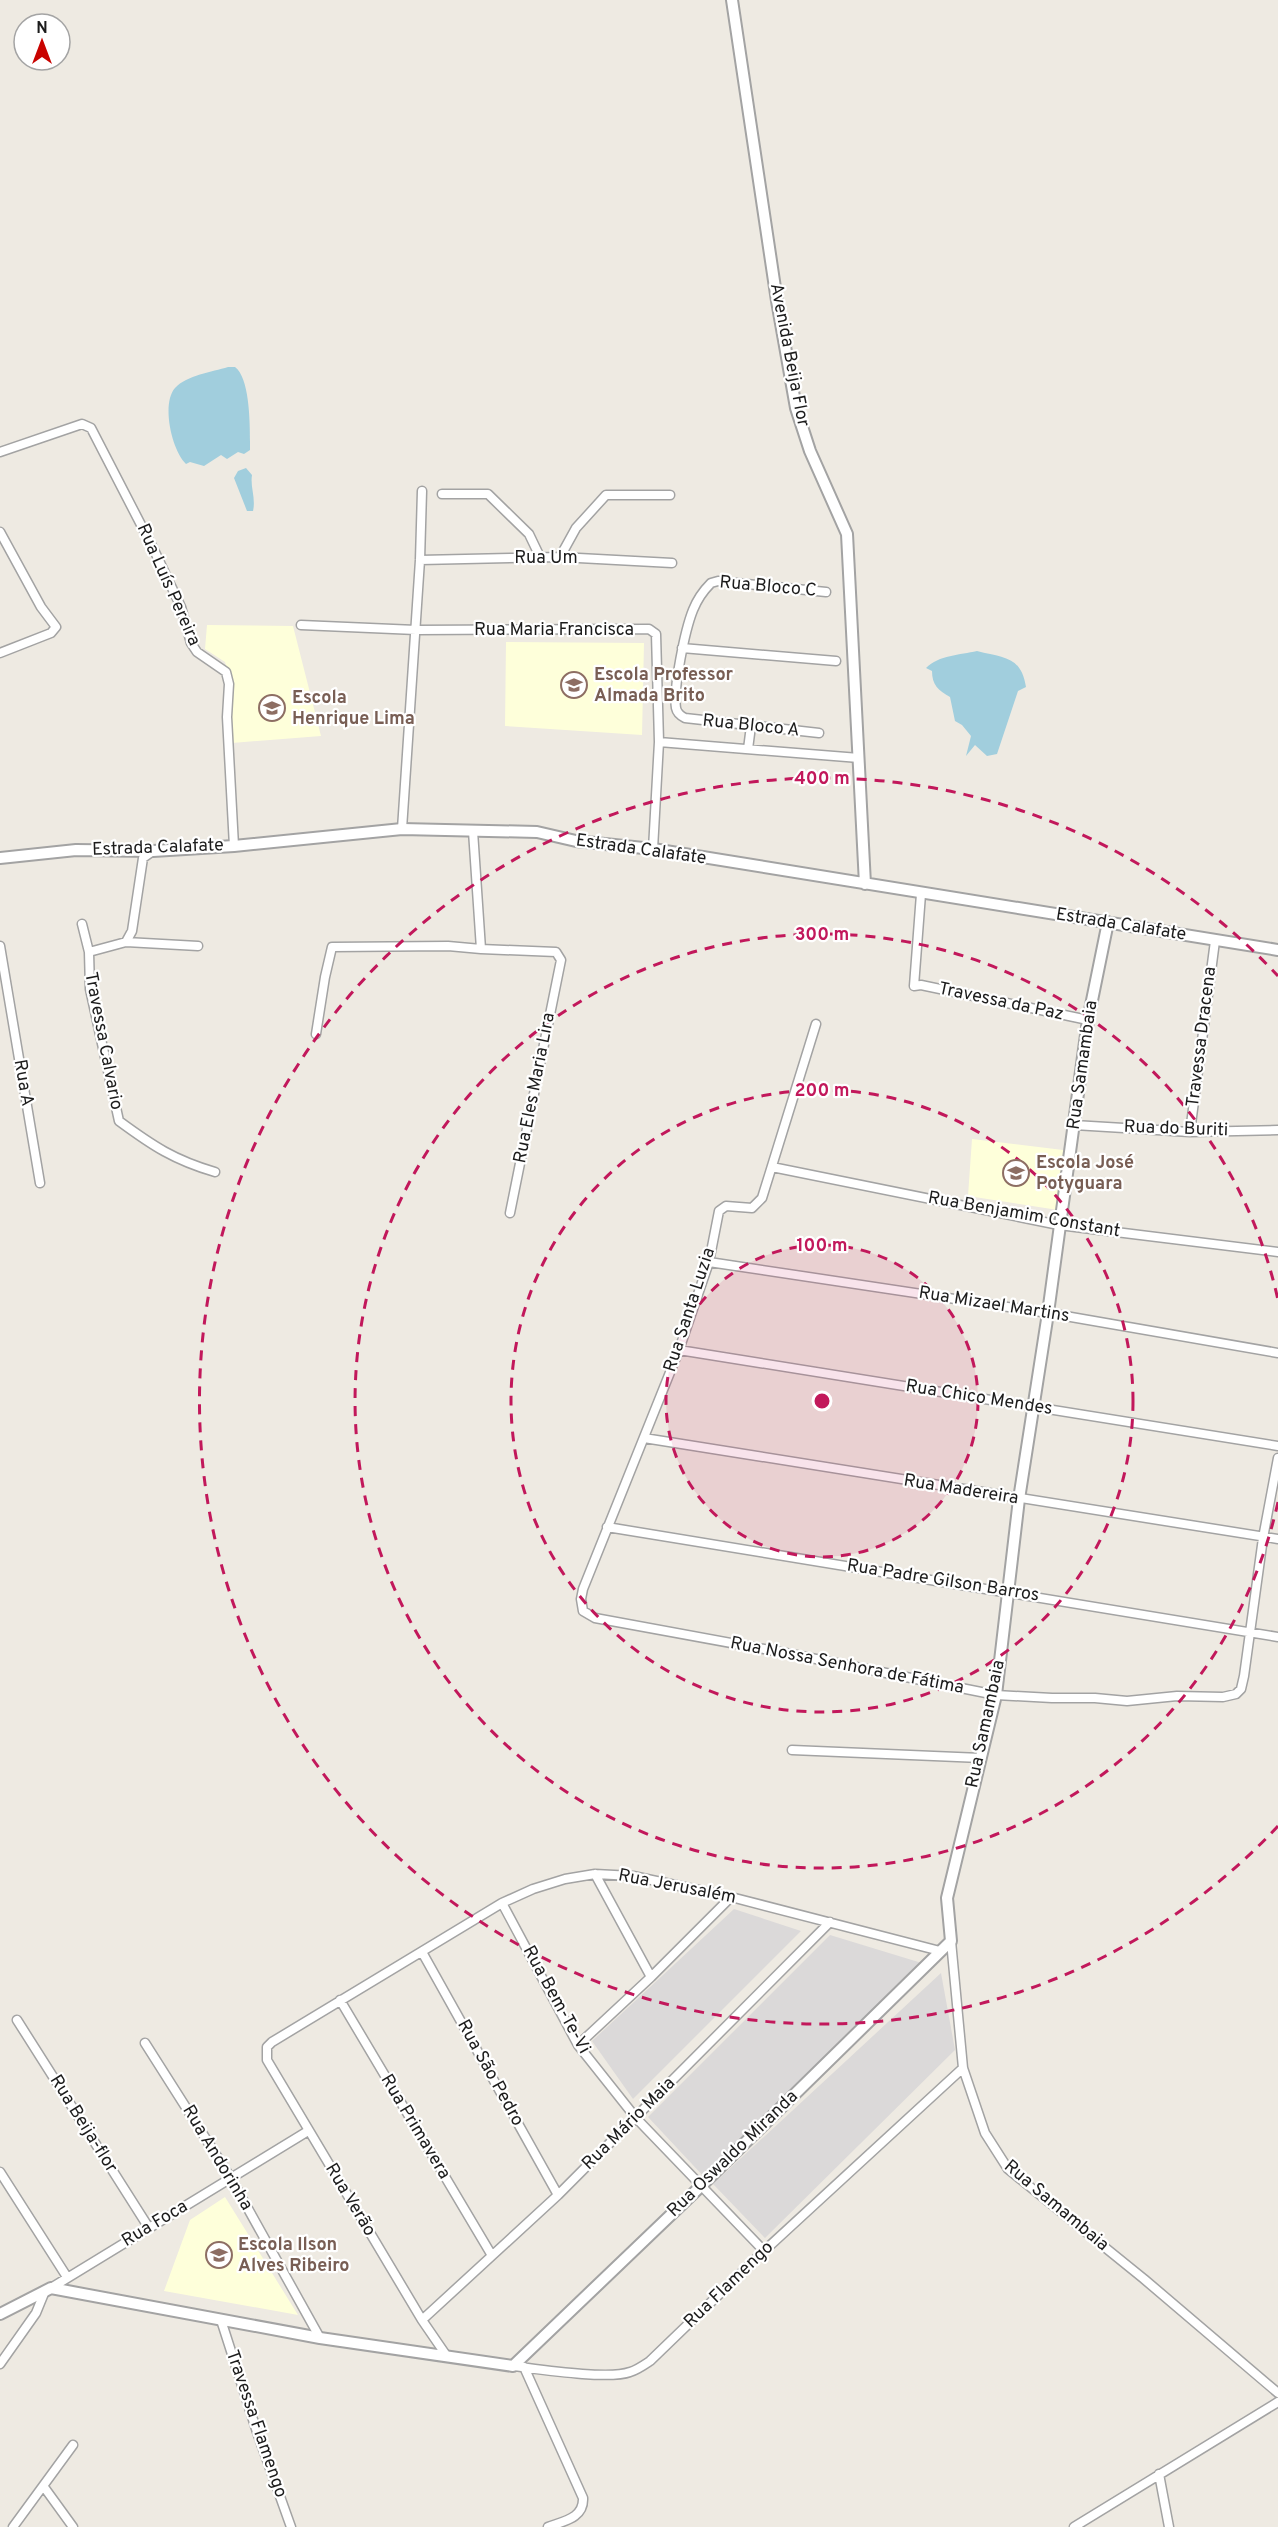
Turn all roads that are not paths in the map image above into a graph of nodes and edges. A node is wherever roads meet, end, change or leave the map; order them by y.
1 (732, 0) edge
2 (0, 452) edge
3 (422, 491) dead end
4 (442, 494) dead end
5 (670, 495) dead end
6 (0, 532) edge
7 (540, 557) junction
8 (560, 557) junction
9 (420, 560) junction
10 (672, 564) dead end
11 (826, 592) dead end
12 (301, 625) dead end
13 (416, 630) junction
14 (682, 648) junction
15 (0, 653) edge
16 (836, 661) dead end
17 (751, 726) junction
18 (819, 733) dead end
19 (659, 742) junction
20 (748, 749) junction
21 (859, 758) junction
22 (402, 829) junction
23 (473, 831) junction
24 (234, 846) junction
25 (653, 849) junction
26 (153, 851) junction
27 (0, 858) edge
28 (865, 884) junction
29 (921, 894) junction
30 (1107, 922) junction
31 (82, 924) dead end
32 (1215, 941) junction
33 (126, 942) junction
34 (0, 946) edge
35 (198, 946) dead end
36 (481, 949) junction
37 (1278, 950) edge
38 (89, 952) junction
39 (1088, 1020) junction
40 (816, 1024) dead end
41 (316, 1034) dead end
42 (1074, 1125) junction
43 (1278, 1130) edge
44 (1190, 1132) junction
45 (772, 1167) junction
46 (215, 1172) dead end
47 (40, 1183) dead end
48 (510, 1213) dead end
49 (1059, 1225) junction
50 (1278, 1252) edge
51 (710, 1262) junction
52 (1048, 1313) junction
53 (679, 1350) junction
54 (1278, 1353) edge
55 (1033, 1407) junction
56 (644, 1438) junction
57 (1278, 1446) edge
58 (1278, 1458) edge
59 (1019, 1499) junction
60 (607, 1527) junction
61 (1263, 1538) junction
62 (1278, 1539) edge
63 (583, 1588) joint
64 (1008, 1591) junction
65 (1250, 1632) junction
66 (1278, 1637) edge
67 (996, 1695) junction
68 (792, 1750) dead end
69 (981, 1758) junction
70 (595, 1874) junction
71 (731, 1897) junction
72 (502, 1903) junction
73 (830, 1922) junction
74 (951, 1941) junction
75 (940, 1951) junction
76 (422, 1952) junction
77 (651, 1977) junction
78 (339, 2000) junction
79 (17, 2020) dead end
80 (272, 2042) joint
81 (145, 2043) dead end
82 (578, 2044) junction
83 (963, 2068) junction
84 (636, 2118) junction
85 (308, 2131) junction
86 (0, 2172) edge
87 (232, 2180) junction
88 (701, 2186) junction
89 (558, 2195) junction
90 (149, 2228) junction
91 (764, 2250) junction
92 (491, 2254) junction
93 (67, 2277) junction
94 (48, 2290) junction
95 (0, 2314) edge
96 (221, 2320) junction
97 (422, 2320) junction
98 (320, 2338) junction
99 (446, 2355) junction
100 (0, 2364) edge
101 (519, 2367) junction
102 (1278, 2393) edge
103 (1278, 2402) edge
104 (73, 2445) dead end
105 (1159, 2474) junction
106 (44, 2487) junction
107 (13, 2527) edge
108 (73, 2527) edge
109 (291, 2527) edge
110 (548, 2527) edge
111 (1074, 2527) edge
112 (1169, 2527) edge

1 - 21 street, Avenida Beija Flor
2 - 24 street, Rua Luís Pereira
3 - 9 street
4 - 7 street
5 - 8 street
6 - 15 street
7 - 8 street, Rua Um
7 - 9 street, Rua Um
8 - 10 street, Rua Um
9 - 13 street
11 - 14 street, Rua Bloco C
12 - 13 street
13 - 19 street, Rua Maria Francisca
13 - 22 street
14 - 16 street
14 - 17 street, Rua Bloco A
17 - 18 street, Rua Bloco A
17 - 20 street
19 - 20 street
19 - 25 street, Rua Maria Francisca
20 - 21 street
21 - 28 street, Avenida Beija Flor
22 - 23 street, Estrada Calafate
22 - 24 street, Estrada Calafate
23 - 25 street, Estrada Calafate
23 - 36 street
24 - 26 street, Estrada Calafate
25 - 28 street, Estrada Calafate
26 - 27 street, Estrada Calafate
26 - 33 street
28 - 29 street, Estrada Calafate
29 - 30 street, Estrada Calafate
29 - 39 street, Travessa da Paz
30 - 32 street, Estrada Calafate
30 - 39 street, Rua Samambaia
31 - 38 street
32 - 37 street, Estrada Calafate
32 - 44 street, Travessa Dracena
33 - 35 street, Travessa Calvario
33 - 38 street, Travessa Calvario
34 - 47 street, Rua A
36 - 41 street
36 - 48 street, Rua Eles Maria Lira
38 - 46 street, Travessa Calvario
39 - 42 street, Rua Samambaia
40 - 45 street, Rua Santa Luzia
42 - 44 street, Rua do Buriti
42 - 49 street, Rua Samambaia
43 - 44 street, Rua do Buriti
45 - 49 street, Rua Benjamim Constant
45 - 51 street, Rua Santa Luzia
49 - 50 street, Rua Benjamim Constant
49 - 52 street, Rua Samambaia
51 - 52 street, Rua Mizael Martins
51 - 53 street, Rua Santa Luzia
52 - 54 street, Rua Mizael Martins
52 - 55 street, Rua Samambaia
53 - 55 street, Rua Chico Mendes
53 - 56 street, Rua Santa Luzia
55 - 57 street, Rua Chico Mendes
55 - 59 street, Rua Samambaia
56 - 59 street, Rua Madereira
56 - 60 street, Rua Santa Luzia
58 - 61 street
59 - 61 street, Rua Madereira
59 - 64 street, Rua Samambaia
60 - 63 street, Rua Santa Luzia
60 - 64 street, Rua Padre Gilson Barros
61 - 62 street, Rua Madereira
61 - 65 street
63 - 67 street, Rua Nossa Senhora de Fátima
64 - 65 street, Rua Padre Gilson Barros
64 - 67 street, Rua Samambaia
65 - 66 street, Rua Padre Gilson Barros
65 - 67 street, Rua Nossa Senhora de Fátima
67 - 69 street, Rua Samambaia
68 - 69 street
69 - 74 street, Rua Samambaia
70 - 71 street, Rua Jerusalém
70 - 72 street, Rua Jerusalém
70 - 77 street
71 - 73 street, Rua Jerusalém
71 - 77 street
72 - 76 street, Rua Jerusalém
72 - 82 street, Rua Bem-Te-Vi
73 - 75 street, Rua Jerusalém
73 - 84 street, Rua Mário Maia
74 - 75 street, Rua Oswaldo Miranda
74 - 83 street, Rua Samambaia
75 - 88 street, Rua Oswaldo Miranda
76 - 78 street, Rua Jerusalém
76 - 89 street, Rua São Pedro
77 - 82 street
78 - 80 street, Rua Jerusalém
78 - 92 street, Rua Primavera
79 - 90 street, Rua Beija-flor
80 - 85 street, Rua Verão
81 - 87 street, Rua Andorinha
82 - 84 street, Rua Bem-Te-Vi
83 - 91 street, Rua Flamengo
83 - 102 street, Rua Samambaia
84 - 88 street, Rua Bem-Te-Vi
84 - 89 street, Rua Mário Maia
85 - 87 street, Rua Foca
85 - 97 street, Rua Verão
86 - 93 street
87 - 90 street, Rua Foca
87 - 98 street, Rua Andorinha
88 - 91 street, Rua Bem-Te-Vi
88 - 101 street, Rua Oswaldo Miranda
89 - 92 street, Rua Mário Maia
90 - 93 street, Rua Foca
91 - 101 street, Rua Flamengo
92 - 97 street, Rua Mário Maia
93 - 94 street, Rua Foca
94 - 95 street, Rua Foca
94 - 96 street, Rua Flamengo
94 - 100 street
96 - 98 street, Rua Flamengo
96 - 109 street, Travessa Flamengo
97 - 99 street, Rua Verão
98 - 99 street, Rua Flamengo
99 - 101 street, Rua Flamengo
101 - 110 street
103 - 105 street
104 - 106 street
105 - 111 street
105 - 112 street
106 - 107 street
106 - 108 street

